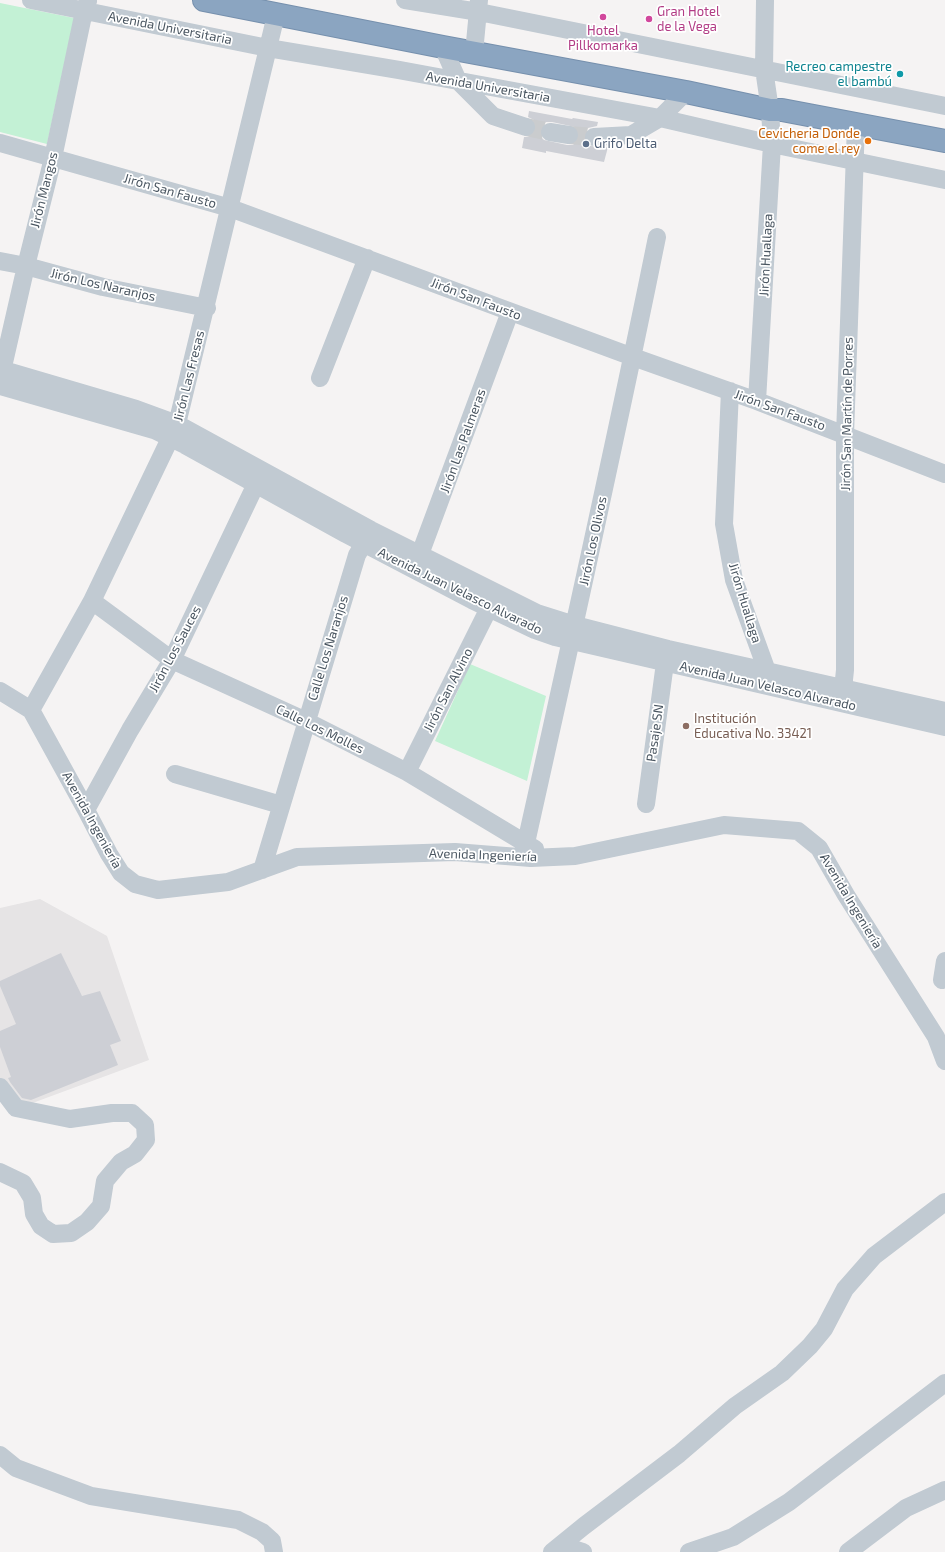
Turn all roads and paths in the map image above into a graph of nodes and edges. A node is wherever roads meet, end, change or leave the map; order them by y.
1 (31, 0) edge
2 (405, 0) edge
3 (765, 0) edge
4 (214, 1) edge
5 (86, 5) edge
6 (479, 6) edge
7 (276, 15) junction
8 (442, 47) junction
9 (268, 48) junction
10 (474, 53) junction
11 (764, 69) junction
12 (458, 81) junction
13 (686, 92) junction
14 (945, 106) edge
15 (770, 110) junction
16 (660, 118) junction
17 (856, 124) junction
18 (526, 127) tunnel mouth
19 (550, 132) tunnel mouth
20 (569, 134) tunnel mouth
21 (594, 138) tunnel mouth
22 (945, 141) edge
23 (0, 143) edge
24 (772, 144) junction
25 (53, 158) junction
26 (854, 161) junction
27 (945, 180) edge
28 (230, 208) junction
29 (657, 237) dead end
30 (367, 258) junction
31 (0, 261) edge
32 (26, 266) junction
33 (207, 308) junction
34 (510, 312) junction
35 (633, 357) junction
36 (1, 376) edge
37 (320, 378) dead end
38 (730, 392) junction
39 (757, 401) junction
40 (174, 431) junction
41 (845, 435) junction
42 (945, 474) edge
43 (256, 484) junction
44 (364, 543) junction
45 (418, 562) junction
46 (92, 601) junction
47 (489, 608) junction
48 (573, 633) junction
49 (172, 660) junction
50 (665, 663) junction
51 (767, 671) junction
52 (0, 691) edge
53 (842, 696) junction
54 (31, 710) junction
55 (945, 712) edge
56 (306, 721) junction
57 (945, 727) edge
58 (407, 772) junction
59 (175, 774) dead end
60 (646, 804) dead end
61 (281, 805) junction
62 (86, 810) junction
63 (526, 843) junction
64 (550, 858) junction
65 (262, 870) junction
66 (945, 961) edge
67 (942, 980) dead end
68 (945, 1061) edge
69 (0, 1087) edge
70 (0, 1172) edge
71 (945, 1202) edge
72 (945, 1383) edge
73 (0, 1455) edge
74 (945, 1490) edge
75 (557, 1548) edge
76 (274, 1552) edge
77 (582, 1552) edge
78 (689, 1552) edge
79 (848, 1552) edge

1 - 5 street, Avenida Universitaria
2 - 6 street
3 - 11 street, Jirón Huallaga
4 - 7 highway
5 - 9 street, Avenida Universitaria
5 - 25 street, Jirón Mangos
6 - 10 street
6 - 11 street
7 - 8 highway
7 - 9 street, Jirón Las Fresas
8 - 10 highway
8 - 12 street
9 - 12 street, Avenida Universitaria
9 - 28 street, Jirón Las Fresas
10 - 13 highway
11 - 14 street
11 - 15 street, Jirón Huallaga
12 - 16 street, Avenida Universitaria
12 - 18 street
13 - 15 highway
13 - 16 street
15 - 17 highway
15 - 24 street, Jirón Huallaga
16 - 21 street
16 - 24 street, Avenida Universitaria
17 - 22 highway
17 - 26 street, Jirón San Martín de Porres
19 - 20 street
23 - 25 street, Jirón San Fausto
24 - 26 street, Avenida Universitaria
24 - 39 street, Jirón Huallaga
25 - 28 street, Jirón San Fausto
25 - 32 street, Jirón Mangos
26 - 27 street, Avenida Universitaria
26 - 41 street, Jirón San Martín de Porres
28 - 30 street, Jirón San Fausto
28 - 33 street, Jirón Las Fresas
29 - 35 street, Jirón Los Olivos
30 - 34 street, Jirón San Fausto
30 - 37 street
31 - 32 street, Jirón Los Naranjos
32 - 33 street, Jirón Los Naranjos
32 - 36 street, Jirón Mangos
33 - 40 street, Jirón Las Fresas
34 - 35 street, Jirón San Fausto
34 - 45 street, Jirón Las Palmeras
35 - 38 street, Jirón San Fausto
35 - 48 street, Jirón Los Olivos
36 - 40 street, Avenida Juan Velasco Alvarado
38 - 39 street, Jirón San Fausto
38 - 51 street, Jirón Huallaga
39 - 41 street, Jirón San Fausto
40 - 43 street, Avenida Juan Velasco Alvarado
40 - 45 street, Avenida Juan Velasco Alvarado
40 - 46 street, Jirón Las Fresas
41 - 42 street, Jirón San Fausto
41 - 53 street, Jirón San Martín de Porres
43 - 44 street, Avenida Juan Velasco Alvarado
43 - 49 street, Jirón Los Sauces
44 - 45 street, Avenida Juan Velasco Alvarado
44 - 56 street, Calle Los Naranjos
45 - 47 street, Avenida Juan Velasco Alvarado
45 - 48 street, Avenida Juan Velasco Alvarado
46 - 49 street, Calle Los Molles
46 - 54 street, Jirón Las Fresas
47 - 48 street, Avenida Juan Velasco Alvarado
47 - 58 street, Jirón San Alvino
48 - 50 street, Avenida Juan Velasco Alvarado
48 - 51 street, Avenida Juan Velasco Alvarado
48 - 63 street, Jirón Los Olivos
49 - 56 street, Calle Los Molles
49 - 62 street, Jirón Los Sauces
50 - 53 street, Avenida Juan Velasco Alvarado
50 - 60 street, Pasaje SN
51 - 53 street, Avenida Juan Velasco Alvarado
52 - 54 street, Avenida Ingeniería
53 - 55 street, Avenida Juan Velasco Alvarado
53 - 57 street, Avenida Juan Velasco Alvarado
54 - 62 street, Avenida Ingeniería
56 - 58 street, Calle Los Molles
56 - 61 street, Calle Los Naranjos
58 - 63 street, Calle Los Molles
59 - 61 street
61 - 65 street, Calle Los Naranjos
62 - 65 street, Avenida Ingeniería
63 - 64 street, Calle Los Molles
64 - 65 street, Avenida Ingeniería
64 - 68 street, Avenida Ingeniería
66 - 67 street
69 - 70 street
71 - 75 street
72 - 78 street
73 - 76 street
74 - 79 street
75 - 77 street

